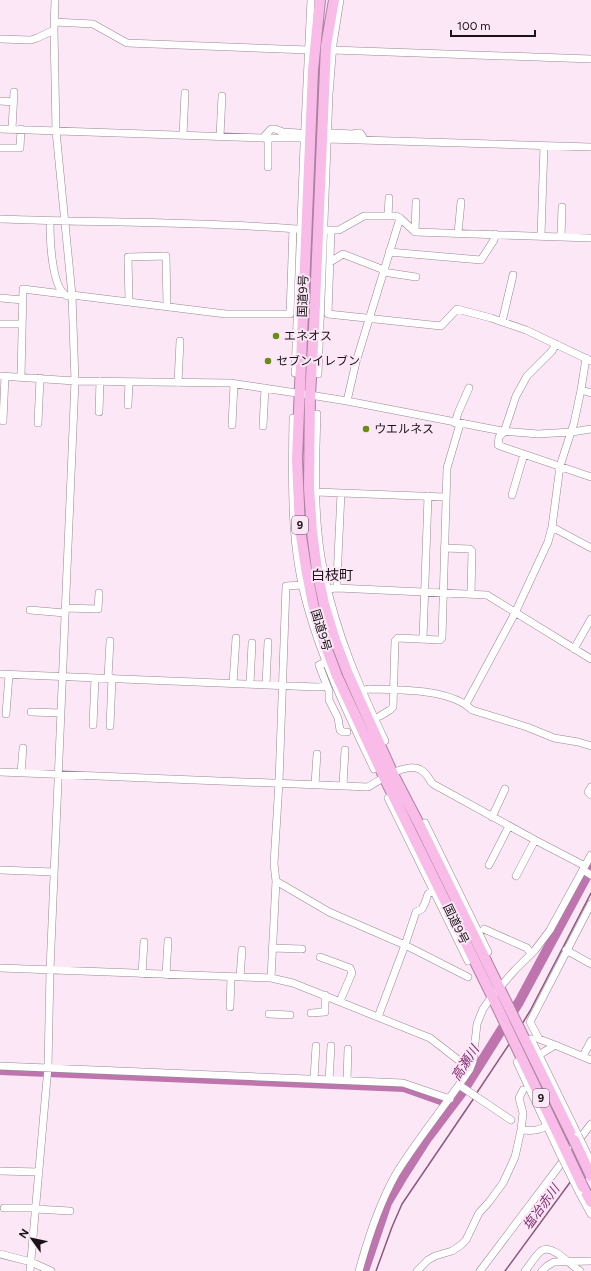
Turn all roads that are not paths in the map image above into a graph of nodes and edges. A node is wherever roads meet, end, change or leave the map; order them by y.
1 (55, 0) edge
2 (311, 0) edge
3 (320, 0) edge
4 (334, 0) edge
5 (340, 0) edge
6 (318, 22) junction
7 (54, 26) junction
8 (310, 31) junction
9 (0, 38) edge
10 (309, 50) junction
11 (332, 50) junction
12 (591, 59) edge
13 (327, 90) junction
14 (14, 92) dead end
15 (185, 93) dead end
16 (222, 96) dead end
17 (0, 101) edge
18 (13, 102) junction
19 (0, 129) edge
20 (12, 129) junction
21 (21, 130) junction
22 (56, 131) junction
23 (183, 135) junction
24 (220, 136) junction
25 (330, 136) junction
26 (266, 138) junction
27 (304, 142) junction
28 (544, 146) junction
29 (591, 147) edge
30 (0, 148) edge
31 (268, 167) dead end
32 (322, 187) junction
33 (389, 198) dead end
34 (416, 202) dead end
35 (461, 202) dead end
36 (562, 207) dead end
37 (388, 216) junction
38 (400, 218) junction
39 (0, 219) edge
40 (50, 221) junction
41 (64, 222) junction
42 (296, 229) junction
43 (328, 230) junction
44 (415, 232) junction
45 (458, 233) junction
46 (495, 234) junction
47 (541, 236) junction
48 (561, 237) junction
49 (591, 238) edge
50 (317, 250) junction
51 (389, 252) junction
52 (323, 259) junction
53 (330, 262) junction
54 (299, 270) junction
55 (383, 271) junction
56 (513, 275) dead end
57 (416, 278) dead end
58 (304, 279) junction
59 (63, 294) junction
60 (72, 295) junction
61 (0, 298) edge
62 (23, 300) junction
63 (129, 302) junction
64 (167, 306) junction
65 (369, 318) junction
66 (321, 319) junction
67 (502, 322) junction
68 (0, 324) edge
69 (22, 324) junction
70 (314, 328) junction
71 (180, 341) dead end
72 (556, 344) junction
73 (298, 353) junction
74 (589, 360) edge
75 (295, 373) dead end
76 (318, 374) dead end
77 (3, 376) edge
78 (21, 377) junction
79 (40, 378) junction
80 (75, 381) junction
81 (100, 381) junction
82 (129, 382) junction
83 (178, 383) junction
84 (234, 384) junction
85 (265, 388) junction
86 (469, 388) dead end
87 (581, 390) junction
88 (299, 393) junction
89 (591, 393) edge
90 (310, 395) junction
91 (347, 401) junction
92 (128, 405) dead end
93 (99, 412) dead end
94 (317, 414) dead end
95 (293, 418) dead end
96 (3, 421) dead end
97 (38, 423) dead end
98 (458, 424) junction
99 (232, 425) dead end
100 (263, 426) dead end
101 (591, 429) edge
102 (504, 432) junction
103 (572, 432) junction
104 (310, 433) junction
105 (316, 443) junction
106 (524, 454) junction
107 (295, 463) junction
108 (560, 466) junction
109 (591, 476) edge
110 (316, 492) junction
111 (340, 493) junction
112 (512, 495) dead end
113 (428, 496) junction
114 (446, 496) junction
115 (552, 527) junction
116 (314, 546) junction
117 (444, 548) junction
118 (591, 548) edge
119 (321, 556) junction
120 (303, 585) junction
121 (337, 588) junction
122 (327, 590) junction
123 (425, 592) junction
124 (99, 593) dead end
125 (443, 593) junction
126 (471, 594) junction
127 (30, 610) dead end
128 (65, 610) junction
129 (515, 613) junction
130 (591, 619) edge
131 (236, 638) dead end
132 (423, 639) junction
133 (110, 641) dead end
134 (268, 642) dead end
135 (252, 643) dead end
136 (574, 649) junction
137 (340, 652) junction
138 (348, 659) junction
139 (591, 659) edge
140 (326, 662) junction
141 (0, 674) edge
142 (9, 675) junction
143 (63, 677) junction
144 (95, 678) junction
145 (110, 678) junction
146 (234, 683) junction
147 (250, 684) junction
148 (266, 684) junction
149 (283, 685) junction
150 (327, 686) junction
151 (393, 690) junction
152 (362, 691) junction
153 (466, 704) junction
154 (31, 712) dead end
155 (61, 712) junction
156 (368, 713) junction
157 (6, 714) dead end
158 (380, 716) dead end
159 (94, 725) dead end
160 (110, 726) dead end
161 (347, 732) dead end
162 (385, 741) dead end
163 (591, 746) edge
164 (22, 748) dead end
165 (345, 750) dead end
166 (317, 754) dead end
167 (370, 755) junction
168 (374, 769) dead end
169 (0, 772) edge
170 (21, 773) junction
171 (58, 774) junction
172 (388, 776) junction
173 (279, 782) junction
174 (315, 784) junction
175 (343, 785) junction
176 (591, 787) edge
177 (505, 789) dead end
178 (591, 795) edge
179 (388, 798) dead end
180 (492, 817) junction
181 (422, 824) junction
182 (508, 826) junction
183 (535, 840) junction
184 (417, 843) junction
185 (415, 854) junction
186 (591, 855) edge
187 (489, 864) dead end
188 (584, 868) junction
189 (0, 870) edge
190 (54, 872) junction
191 (591, 874) edge
192 (516, 876) dead end
193 (276, 881) junction
194 (433, 891) junction
195 (591, 904) edge
196 (468, 912) junction
197 (449, 924) junction
198 (464, 928) junction
199 (484, 929) dead end
200 (168, 941) dead end
201 (144, 942) dead end
202 (405, 945) junction
203 (272, 948) junction
204 (302, 949) dead end
205 (242, 950) dead end
206 (566, 950) junction
207 (488, 952) dead end
208 (531, 954) junction
209 (320, 957) dead end
210 (468, 961) dead end
211 (591, 964) edge
212 (0, 968) edge
213 (50, 970) junction
214 (142, 974) junction
215 (166, 974) junction
216 (231, 976) junction
217 (240, 977) junction
218 (468, 977) dead end
219 (271, 978) junction
220 (499, 988) junction
221 (325, 995) junction
222 (492, 996) junction
223 (340, 1001) junction
224 (230, 1007) dead end
225 (311, 1013) dead end
226 (269, 1014) dead end
227 (290, 1015) dead end
228 (378, 1017) junction
229 (591, 1041) edge
230 (555, 1045) junction
231 (316, 1046) dead end
232 (331, 1046) dead end
233 (529, 1046) junction
234 (348, 1049) dead end
235 (583, 1056) junction
236 (591, 1060) edge
237 (520, 1062) junction
238 (0, 1066) edge
239 (48, 1067) junction
240 (470, 1070) junction
241 (314, 1079) junction
242 (329, 1080) junction
243 (347, 1080) junction
244 (459, 1085) junction
245 (523, 1090) dead end
246 (450, 1099) junction
247 (511, 1120) dead end
248 (591, 1124) edge
249 (548, 1125) junction
250 (521, 1130) junction
251 (576, 1138) junction
252 (564, 1154) junction
253 (591, 1162) edge
254 (0, 1171) edge
255 (39, 1172) junction
256 (591, 1176) edge
257 (581, 1190) junction
258 (591, 1202) edge
259 (4, 1208) dead end
260 (35, 1208) junction
261 (70, 1211) dead end
262 (591, 1214) edge
263 (0, 1254) edge
264 (567, 1261) junction
265 (591, 1261) edge
266 (30, 1262) junction
267 (30, 1271) edge
268 (51, 1271) edge
269 (359, 1271) edge
270 (417, 1271) edge
271 (480, 1271) edge
272 (525, 1271) edge
273 (542, 1271) edge
274 (580, 1271) edge

1 - 7 street
2 - 8 street
3 - 6 highway, 国道9号 / 9
4 - 13 highway, 国道9号 / 9
5 - 11 street
6 - 8 street
6 - 27 highway, 国道9号 / 9
7 - 9 street
7 - 10 street
7 - 22 street
8 - 10 street
10 - 27 street
11 - 12 street
11 - 13 street
13 - 25 street
13 - 32 highway, 国道9号 / 9
14 - 18 street
15 - 23 street
16 - 24 street
17 - 18 street
18 - 20 street
19 - 20 street
20 - 21 street
21 - 22 street
21 - 30 street
22 - 23 street
22 - 41 street
23 - 24 street
24 - 26 street
25 - 28 street
25 - 32 street
26 - 27 street
26 - 31 street
27 - 42 street
27 - 58 highway, 国道9号 / 9
28 - 29 street
28 - 47 street
32 - 43 street
32 - 50 highway, 国道9号 / 9
33 - 37 street
34 - 44 street
35 - 45 street
36 - 48 street
37 - 38 street
37 - 43 street
38 - 44 street
38 - 51 street
39 - 40 street
40 - 41 street
40 - 59 street
41 - 42 street
41 - 60 street
42 - 54 street
42 - 64 street
43 - 52 street
43 - 53 street
44 - 45 street
45 - 46 street
46 - 47 street
46 - 51 street
47 - 48 street
48 - 49 street
50 - 52 street
50 - 70 highway, 国道9号 / 9
51 - 55 street
52 - 66 street
53 - 55 street
53 - 65 street
54 - 58 street
54 - 73 street
55 - 57 street
55 - 65 street
56 - 67 street
58 - 73 highway, 国道9号 / 9
59 - 60 street
59 - 62 street
60 - 63 street
60 - 80 street
61 - 62 street
62 - 69 street
63 - 64 street
63 - 64 street
65 - 67 street
65 - 91 street
66 - 70 street
66 - 76 street
67 - 72 street
68 - 69 street
69 - 78 street
70 - 90 highway, 国道9号 / 9
71 - 83 street
72 - 74 street
72 - 102 street
73 - 75 street
73 - 88 highway, 国道9号 / 9
74 - 87 street
77 - 78 street
77 - 96 street
78 - 79 street
79 - 80 street
79 - 97 street
80 - 81 street
80 - 128 street
81 - 82 street
81 - 93 street
82 - 83 street
82 - 92 street
83 - 84 street
84 - 85 street
84 - 99 street
85 - 88 street
85 - 100 street
86 - 98 street
87 - 89 street
87 - 103 street
88 - 90 street
88 - 107 highway, 国道9号 / 9
90 - 91 street
90 - 104 highway, 国道9号 / 9
91 - 98 street
94 - 105 street
95 - 107 street
98 - 102 street
98 - 114 street
101 - 103 street
102 - 103 street
102 - 106 street
103 - 108 street
104 - 105 street
104 - 116 highway, 国道9号 / 9
105 - 110 street
106 - 108 street
106 - 112 street
107 - 120 street
107 - 167 highway, 国道9号 / 9
108 - 109 street
108 - 115 street
110 - 111 street
110 - 119 street
111 - 113 street
111 - 121 street
113 - 114 street
113 - 123 street
114 - 117 street
115 - 118 street
115 - 129 street
116 - 119 street
116 - 137 highway, 国道9号 / 9
117 - 125 street
117 - 126 street
119 - 122 street
120 - 140 street
120 - 149 street
121 - 122 street
121 - 123 street
122 - 138 street
123 - 125 street
123 - 132 street
124 - 128 street
125 - 126 street
125 - 132 street
126 - 129 street
127 - 128 street
128 - 143 street
129 - 136 street
129 - 153 street
130 - 136 street
131 - 146 street
132 - 151 street
133 - 145 street
134 - 148 street
135 - 147 street
136 - 139 street
137 - 138 street
137 - 156 highway, 国道9号 / 9
138 - 152 street
140 - 150 street
140 - 167 street
141 - 142 street
142 - 143 street
142 - 157 street
143 - 144 street
143 - 155 street
144 - 145 street
144 - 159 street
145 - 146 street
145 - 160 street
146 - 147 street
147 - 148 street
148 - 149 street
149 - 150 street
149 - 173 street
150 - 161 street
151 - 152 street
151 - 153 street
151 - 158 street
152 - 156 street
153 - 163 street
154 - 155 street
155 - 171 street
156 - 162 street
156 - 172 highway, 国道9号 / 9
164 - 170 street
165 - 175 street
166 - 174 street
167 - 168 street
167 - 172 highway, 国道9号 / 9
169 - 170 street
170 - 171 street
171 - 173 street
171 - 190 street
172 - 175 street
172 - 180 street
172 - 181 highway, 国道9号 / 9
172 - 184 highway, 国道9号 / 9
173 - 174 street
173 - 193 street
174 - 175 street
176 - 178 street
177 - 180 street
179 - 185 street
180 - 182 street
181 - 196 street
181 - 198 highway, 国道9号 / 9
182 - 183 street
182 - 187 street
183 - 188 street
183 - 192 street
184 - 185 street
184 - 198 highway, 国道9号 / 9
185 - 194 street
186 - 188 street
188 - 191 street
188 - 208 street
189 - 190 street
190 - 213 street
193 - 202 street
193 - 203 street
194 - 197 street
194 - 202 street
195 - 206 street
196 - 198 street
196 - 207 street
197 - 198 street
197 - 210 street
198 - 220 highway, 国道9号 / 9
198 - 222 highway, 国道9号 / 9
199 - 208 street
200 - 215 street
201 - 214 street
202 - 218 street
202 - 228 street
203 - 204 street
203 - 219 street
205 - 217 street
206 - 211 street
206 - 230 street
208 - 220 street
209 - 223 street
212 - 213 street
213 - 214 street
213 - 239 street
214 - 215 street
215 - 216 street
216 - 217 street
216 - 224 street
217 - 219 street
219 - 221 street
220 - 222 street
220 - 233 highway, 国道9号 / 9
221 - 223 street
221 - 225 street
222 - 233 highway, 国道9号 / 9
222 - 240 street
223 - 228 street
226 - 227 street
228 - 240 street
229 - 235 street
230 - 233 street
230 - 235 street
231 - 241 street
232 - 242 street
233 - 237 highway, 国道9号 / 9
233 - 251 highway, 国道9号 / 9
234 - 243 street
235 - 236 street
237 - 249 street
237 - 252 highway, 国道9号 / 9
238 - 239 street
239 - 241 street
239 - 255 street
240 - 244 street
241 - 242 street
242 - 243 street
243 - 246 street
244 - 246 street
244 - 247 street
245 - 250 street
246 - 269 street
248 - 271 street
249 - 250 street
249 - 252 street
250 - 270 street
251 - 253 street, bridge
251 - 256 highway, 国道9号 / 9, bridge
252 - 257 highway, 国道9号 / 9, bridge
254 - 255 street
255 - 260 street
257 - 258 highway, 国道9号 / 9
257 - 262 street
259 - 260 street
260 - 261 street
260 - 266 street
263 - 266 street
264 - 265 street
264 - 272 street
264 - 273 street
264 - 274 street
266 - 267 street
266 - 268 street

